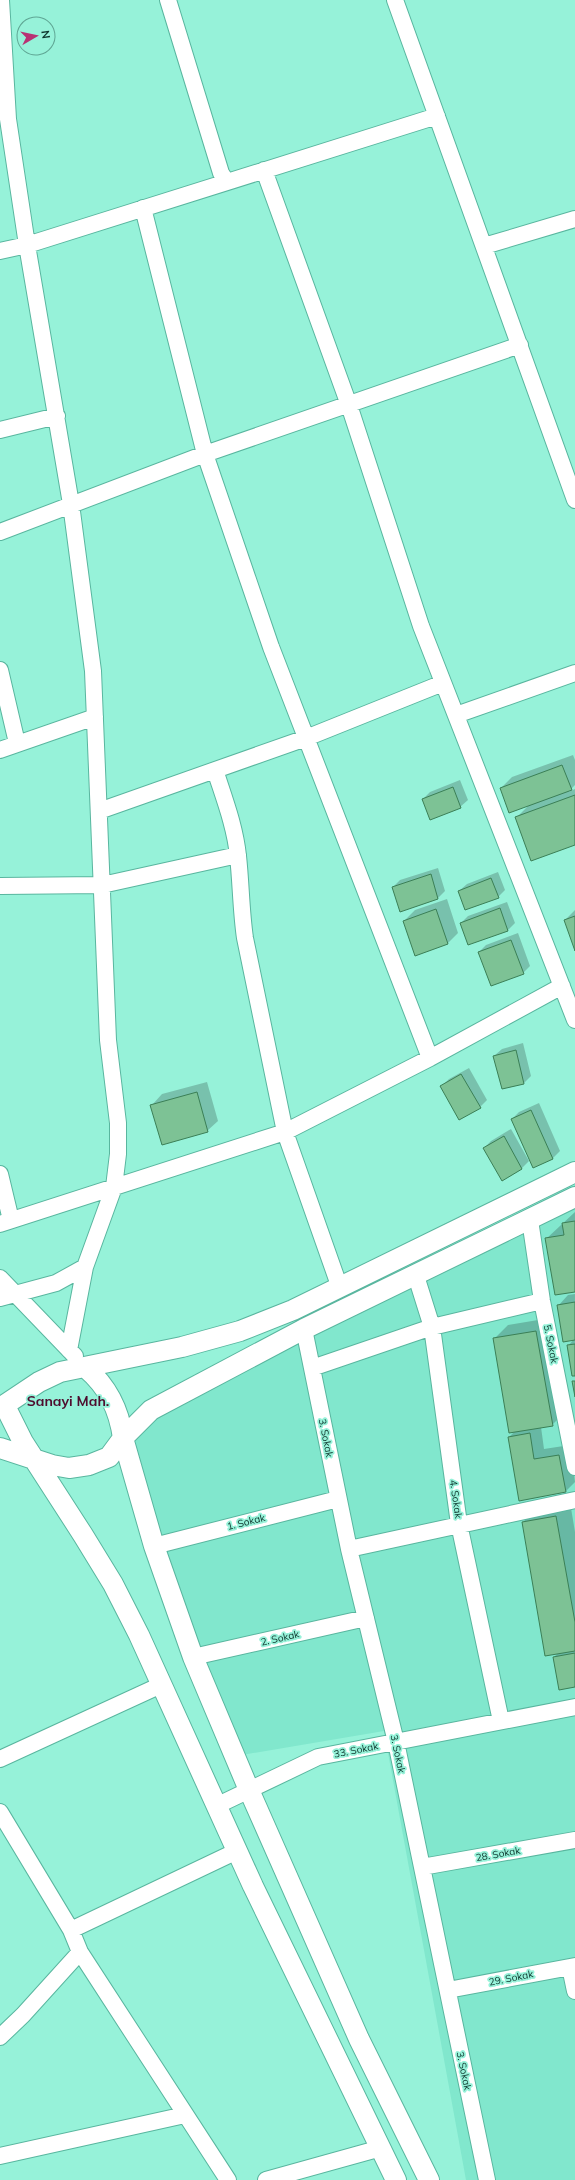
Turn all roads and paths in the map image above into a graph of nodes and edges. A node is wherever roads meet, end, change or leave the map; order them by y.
1 (1, 0) edge
2 (168, 0) edge
3 (401, 1) edge
4 (1, 27) edge
5 (437, 116) junction
6 (4, 121) edge
7 (264, 170) junction
8 (226, 182) junction
9 (143, 208) junction
10 (575, 219) edge
11 (27, 246) junction
12 (484, 246) junction
13 (0, 251) edge
14 (520, 345) junction
15 (349, 405) junction
16 (57, 416) junction
17 (0, 430) edge
18 (205, 454) junction
19 (575, 500) edge
20 (71, 504) junction
21 (0, 532) edge
22 (0, 670) edge
23 (575, 673) edge
24 (443, 683) junction
25 (456, 716) junction
26 (95, 717) junction
27 (306, 738) junction
28 (17, 743) junction
29 (0, 750) edge
30 (214, 770) junction
31 (99, 811) junction
32 (238, 856) junction
33 (102, 884) junction
34 (0, 886) edge
35 (562, 986) junction
36 (575, 1020) edge
37 (430, 1058) junction
38 (285, 1132) junction
39 (575, 1172) edge
40 (0, 1174) edge
41 (114, 1187) junction
42 (575, 1197) edge
43 (530, 1220) junction
44 (6, 1222) edge
45 (85, 1267) junction
46 (416, 1276) junction
47 (0, 1278) edge
48 (340, 1288) junction
49 (8, 1296) edge
50 (542, 1301) junction
51 (432, 1327) junction
52 (304, 1329) junction
53 (69, 1350) junction
54 (86, 1368) junction
55 (312, 1368) junction
56 (2, 1403) edge
57 (123, 1438) junction
58 (0, 1448) edge
59 (36, 1460) junction
60 (575, 1467) edge
61 (338, 1499) junction
62 (575, 1500) edge
63 (460, 1524) junction
64 (154, 1546) junction
65 (349, 1550) junction
66 (366, 1618) junction
67 (193, 1657) junction
68 (161, 1685) junction
69 (575, 1707) edge
70 (502, 1721) junction
71 (396, 1742) junction
72 (0, 1759) edge
73 (249, 1790) junction
74 (216, 1806) junction
75 (0, 1812) edge
76 (575, 1840) edge
77 (237, 1851) junction
78 (422, 1867) junction
79 (71, 1930) junction
80 (80, 1952) junction
81 (572, 1967) edge
82 (448, 1990) junction
83 (575, 1991) edge
84 (0, 2037) edge
85 (185, 2115) junction
86 (381, 2148) junction
87 (0, 2156) edge
88 (228, 2180) edge
89 (266, 2180) edge
90 (396, 2180) edge
91 (429, 2180) edge
92 (487, 2180) edge

1 - 4 street
2 - 8 street
3 - 5 street
4 - 6 street
5 - 7 street
5 - 12 street
6 - 11 street
7 - 8 street
7 - 15 street
8 - 9 street
9 - 11 street
9 - 18 street
10 - 12 street
11 - 13 street
11 - 16 street
12 - 14 street
14 - 15 street
14 - 19 street
15 - 18 street
15 - 24 street
16 - 17 street
16 - 20 street
18 - 20 street
18 - 27 street
20 - 21 street
20 - 26 street
22 - 28 street
23 - 25 street
24 - 25 street
24 - 27 street
25 - 35 street
26 - 28 street
26 - 31 street
27 - 30 street
27 - 37 street
28 - 29 street
30 - 31 street
30 - 32 street
31 - 33 street
32 - 33 street
32 - 38 street
33 - 34 street
33 - 41 street
35 - 36 street
35 - 37 street
37 - 38 street
38 - 41 street
38 - 48 street
39 - 48 street
40 - 44 street
41 - 44 street
41 - 45 street
42 - 43 street
43 - 46 street
43 - 50 street, 5. Sokak
45 - 49 street
45 - 53 street
46 - 51 street, 4. Sokak
46 - 52 street
47 - 49 street
48 - 54 street
49 - 53 street
50 - 51 street
50 - 60 street, 5. Sokak
51 - 55 street
51 - 63 street, 4. Sokak
52 - 55 street, 3. Sokak
52 - 57 street
53 - 54 street
54 - 56 street
54 - 57 street
55 - 61 street, 3. Sokak
56 - 59 street
57 - 59 street
57 - 64 street
58 - 59 street
59 - 68 street
61 - 64 street, 1. Sokak
61 - 65 street, 3. Sokak
62 - 63 street
63 - 65 street
63 - 70 street, 4. Sokak
64 - 67 street
65 - 66 street, 3. Sokak
66 - 67 street, 2. Sokak
66 - 71 street, 3. Sokak
67 - 73 street
68 - 72 street
68 - 74 street
69 - 70 street, 33. Sokak
70 - 71 street, 33. Sokak
71 - 73 street, 33. Sokak
71 - 78 street, 3. Sokak
73 - 74 street, 33. Sokak
73 - 91 street
74 - 77 street
75 - 79 street
76 - 78 street, 28. Sokak
77 - 79 street
77 - 86 street
78 - 82 street, 3. Sokak
79 - 80 street
80 - 84 street
80 - 85 street
81 - 82 street, 29. Sokak
81 - 83 street
82 - 92 street, 3. Sokak
85 - 87 street
85 - 88 street
86 - 89 street
86 - 90 street

